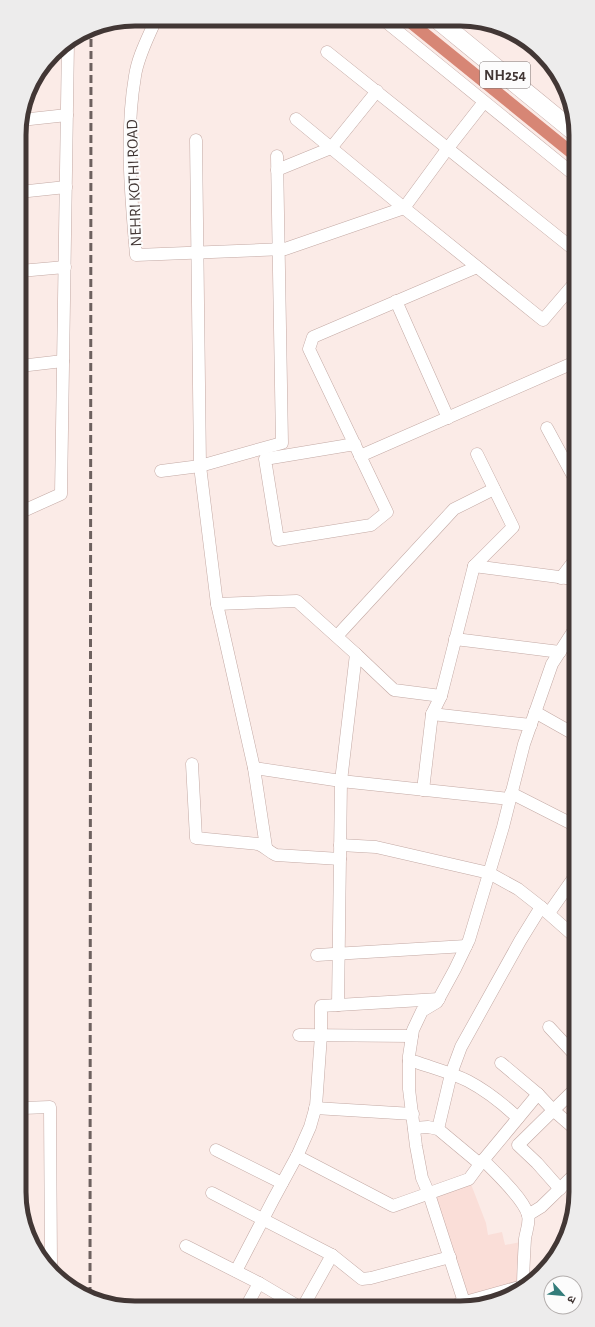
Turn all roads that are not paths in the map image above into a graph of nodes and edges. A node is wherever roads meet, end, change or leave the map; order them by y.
1 (153, 26) edge
2 (391, 26) edge
3 (445, 26) edge
4 (68, 49) edge
5 (327, 52) dead end
6 (377, 91) junction
7 (484, 102) junction
8 (67, 115) junction
9 (27, 119) edge
10 (296, 119) dead end
11 (568, 127) edge
12 (196, 140) dead end
13 (331, 148) junction
14 (448, 148) junction
15 (276, 156) dead end
16 (277, 170) junction
17 (569, 171) edge
18 (66, 187) junction
19 (26, 191) edge
20 (404, 208) junction
21 (569, 246) edge
22 (278, 249) junction
23 (198, 252) junction
24 (65, 266) junction
25 (477, 267) junction
26 (26, 270) edge
27 (569, 290) edge
28 (396, 301) junction
29 (63, 360) junction
30 (26, 365) edge
31 (569, 365) edge
32 (448, 418) junction
33 (547, 428) dead end
34 (355, 444) junction
35 (477, 454) dead end
36 (360, 456) junction
37 (200, 466) junction
38 (569, 469) edge
39 (161, 471) dead end
40 (494, 489) junction
41 (26, 510) edge
42 (474, 566) junction
43 (569, 568) edge
44 (561, 578) junction
45 (569, 579) edge
46 (217, 604) junction
47 (337, 636) junction
48 (569, 638) edge
49 (455, 639) junction
50 (560, 652) junction
51 (356, 654) junction
52 (441, 696) junction
53 (536, 712) junction
54 (432, 714) junction
55 (531, 725) junction
56 (569, 731) edge
57 (192, 764) dead end
58 (254, 768) junction
59 (341, 781) junction
60 (423, 790) junction
61 (511, 796) junction
62 (569, 823) edge
63 (340, 845) junction
64 (266, 847) junction
65 (340, 859) junction
66 (489, 873) junction
67 (569, 883) edge
68 (545, 910) junction
69 (569, 932) edge
70 (466, 946) junction
71 (339, 953) junction
72 (317, 955) dead end
73 (439, 999) junction
74 (338, 1005) junction
75 (549, 1027) dead end
76 (299, 1035) dead end
77 (321, 1035) junction
78 (412, 1036) junction
79 (569, 1049) edge
80 (409, 1061) junction
81 (501, 1063) dead end
82 (451, 1074) junction
83 (538, 1094) junction
84 (569, 1095) edge
85 (26, 1108) edge
86 (315, 1108) junction
87 (553, 1110) junction
88 (413, 1114) junction
89 (518, 1118) junction
90 (569, 1123) edge
91 (414, 1128) junction
92 (438, 1129) junction
93 (216, 1150) dead end
94 (297, 1156) junction
95 (481, 1162) junction
96 (569, 1180) edge
97 (282, 1183) junction
98 (560, 1189) junction
99 (212, 1194) dead end
100 (429, 1194) junction
101 (528, 1215) junction
102 (263, 1219) junction
103 (186, 1246) dead end
104 (332, 1255) junction
105 (450, 1257) junction
106 (51, 1262) edge
107 (236, 1272) junction
108 (525, 1280) edge
109 (259, 1283) junction
110 (506, 1291) edge
111 (471, 1300) edge
112 (249, 1301) edge
113 (289, 1301) edge
114 (306, 1301) edge
115 (461, 1301) edge

1 - 23 street, NEHRI KOTHI ROAD
2 - 7 street
3 - 11 highway, NH254
4 - 8 street
5 - 6 street
6 - 13 street
6 - 14 street
7 - 14 street
7 - 17 street
8 - 9 street
8 - 18 street
10 - 13 street
12 - 23 street
13 - 16 street
13 - 20 street
14 - 20 street
14 - 21 street
15 - 16 street
16 - 22 street
18 - 19 street
18 - 24 street
20 - 22 street
20 - 25 street
22 - 23 street
22 - 37 street
23 - 37 street
24 - 26 street
24 - 29 street
25 - 27 street
25 - 28 street
28 - 32 street
28 - 34 street
29 - 30 street
29 - 41 street
31 - 32 street
32 - 36 street
33 - 38 street
34 - 36 street
34 - 36 street
35 - 40 street
37 - 39 street
37 - 46 street
40 - 42 street
40 - 47 street
42 - 44 street
42 - 49 street
43 - 44 street
44 - 45 street
46 - 47 street
46 - 58 street
47 - 51 street
48 - 50 street
49 - 50 street
49 - 52 street
50 - 53 street
51 - 52 street
51 - 59 street
52 - 54 street
53 - 55 street
53 - 56 street
54 - 55 street
54 - 60 street
55 - 61 street
57 - 64 street
58 - 59 street
58 - 64 street
59 - 60 street
59 - 63 street
60 - 61 street
61 - 62 street
61 - 66 street
63 - 65 street
63 - 66 street
64 - 65 street
65 - 71 street
66 - 68 street
66 - 70 street
67 - 68 street
68 - 69 street
68 - 82 street
70 - 71 street
70 - 73 street
71 - 72 street
71 - 74 street
73 - 74 street
73 - 78 street
74 - 77 street
75 - 79 street
76 - 77 street
77 - 78 street
77 - 86 street
78 - 80 street
80 - 82 street
80 - 88 street
81 - 83 street
82 - 89 street
82 - 92 street
83 - 87 street
83 - 89 street
84 - 87 street
85 - 106 street
86 - 88 street
86 - 94 street
87 - 90 street
87 - 98 street
88 - 91 street
89 - 95 street
91 - 92 street
91 - 100 street
92 - 95 street
93 - 97 street
94 - 97 street
94 - 100 street
95 - 100 street
95 - 101 street
96 - 98 street
97 - 102 street
98 - 101 street
99 - 102 street
100 - 105 street
101 - 108 street
102 - 104 street
102 - 107 street
103 - 107 street
104 - 105 street
104 - 114 street
105 - 115 street
107 - 109 street
109 - 112 street
109 - 113 street
110 - 111 street

